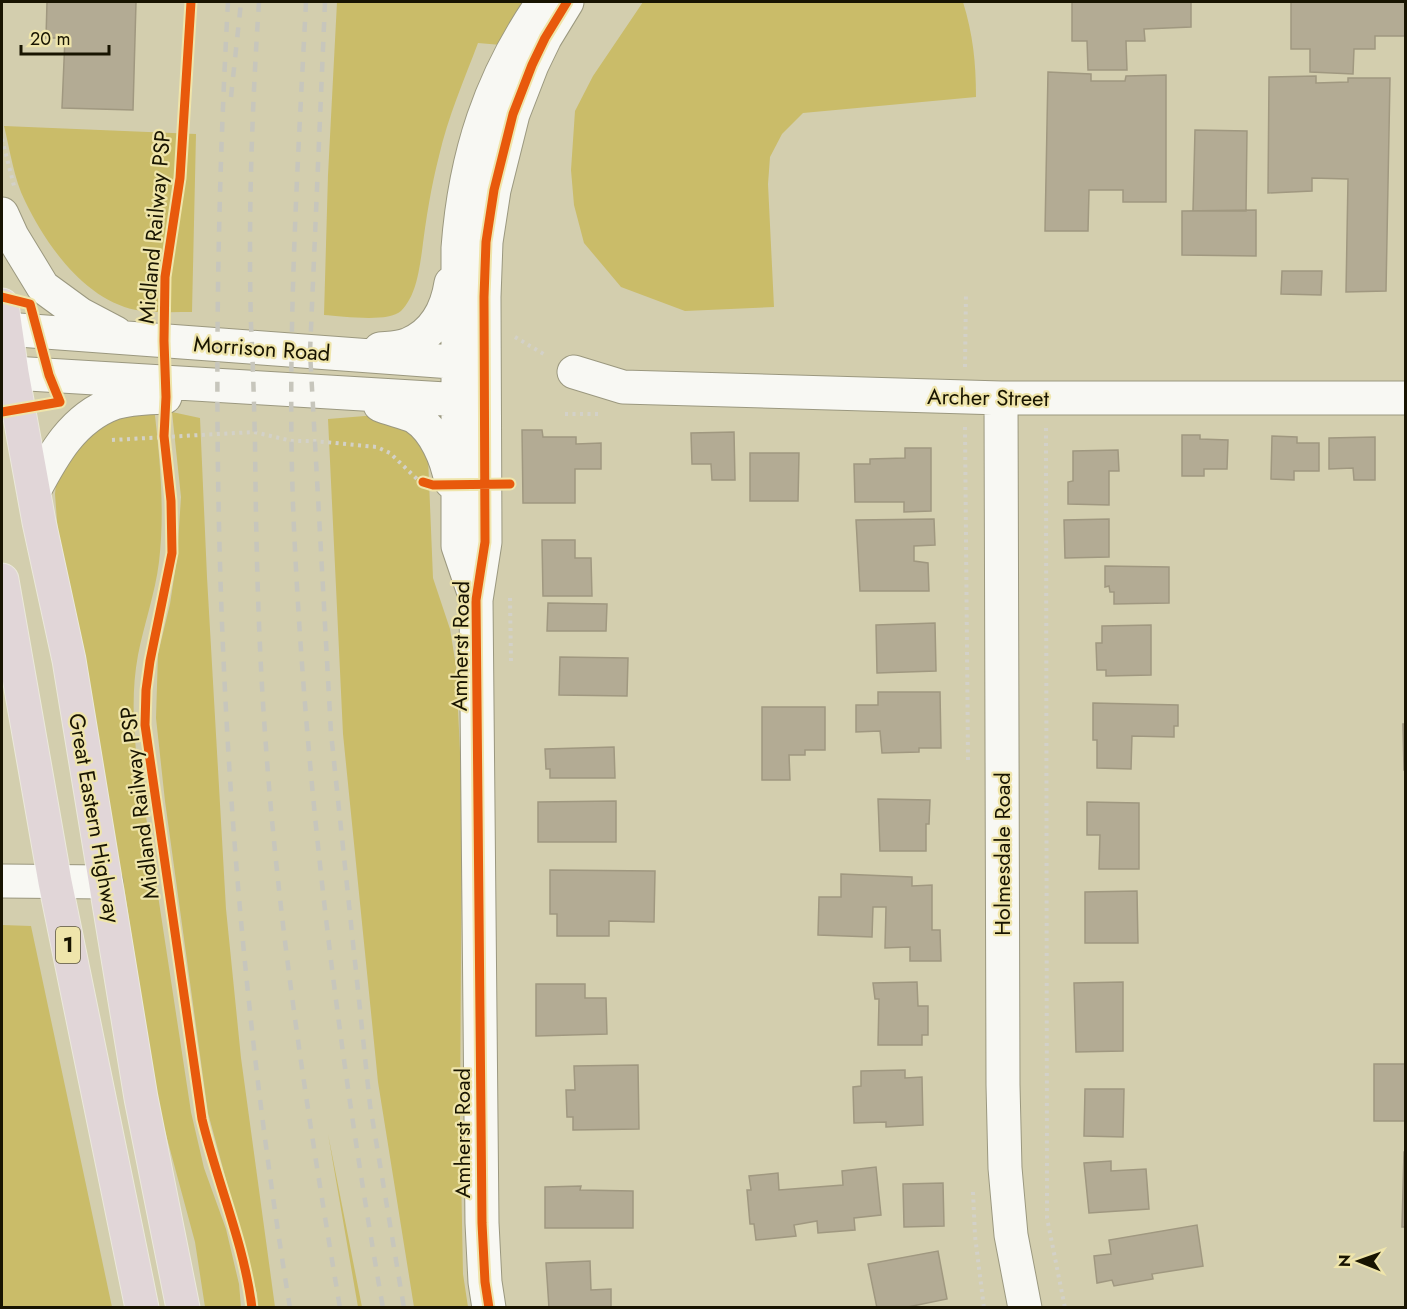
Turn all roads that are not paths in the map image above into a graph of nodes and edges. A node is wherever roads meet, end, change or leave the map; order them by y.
1 (543, 2) edge
2 (567, 2) edge
3 (2, 214) edge
4 (458, 248) junction
5 (3, 317) edge
6 (126, 338) junction
7 (343, 354) junction
8 (471, 364) junction
9 (574, 372) road end
10 (12, 373) junction
11 (176, 390) junction
12 (350, 393) junction
13 (1001, 398) junction
14 (1406, 398) edge
15 (471, 400) junction
16 (34, 490) junction
17 (458, 546) junction
18 (2, 580) edge
19 (476, 600) junction
20 (2, 881) edge
21 (55, 882) junction
22 (106, 882) junction
23 (142, 1308) edge
24 (183, 1308) edge
25 (489, 1308) edge
26 (1025, 1308) edge

1 - 4 street, Amherst Road
2 - 8 street, Amherst Road
3 - 6 street
4 - 7 street
4 - 8 street, Amherst Road
5 - 6 street, Morrison Road
5 - 10 highway, Great Eastern Highway / 1
6 - 7 street, Morrison Road
7 - 8 street, Morrison Road
8 - 15 street, Amherst Road
9 - 13 street, Archer Street
10 - 11 street, Morrison Road
10 - 16 highway, Great Eastern Highway / 1
11 - 12 street, Morrison Road
11 - 16 street
12 - 15 street, Morrison Road
12 - 17 street
13 - 14 street, Archer Street
13 - 26 street, Holmesdale Road
15 - 17 street, Amherst Road
15 - 19 street, Amherst Road
16 - 22 highway, Great Eastern Highway / 1
17 - 19 street, Amherst Road
18 - 21 highway, 1
19 - 25 street, Amherst Road
20 - 21 street
21 - 22 street
21 - 23 highway, 1
22 - 24 highway, Great Eastern Highway / 1

